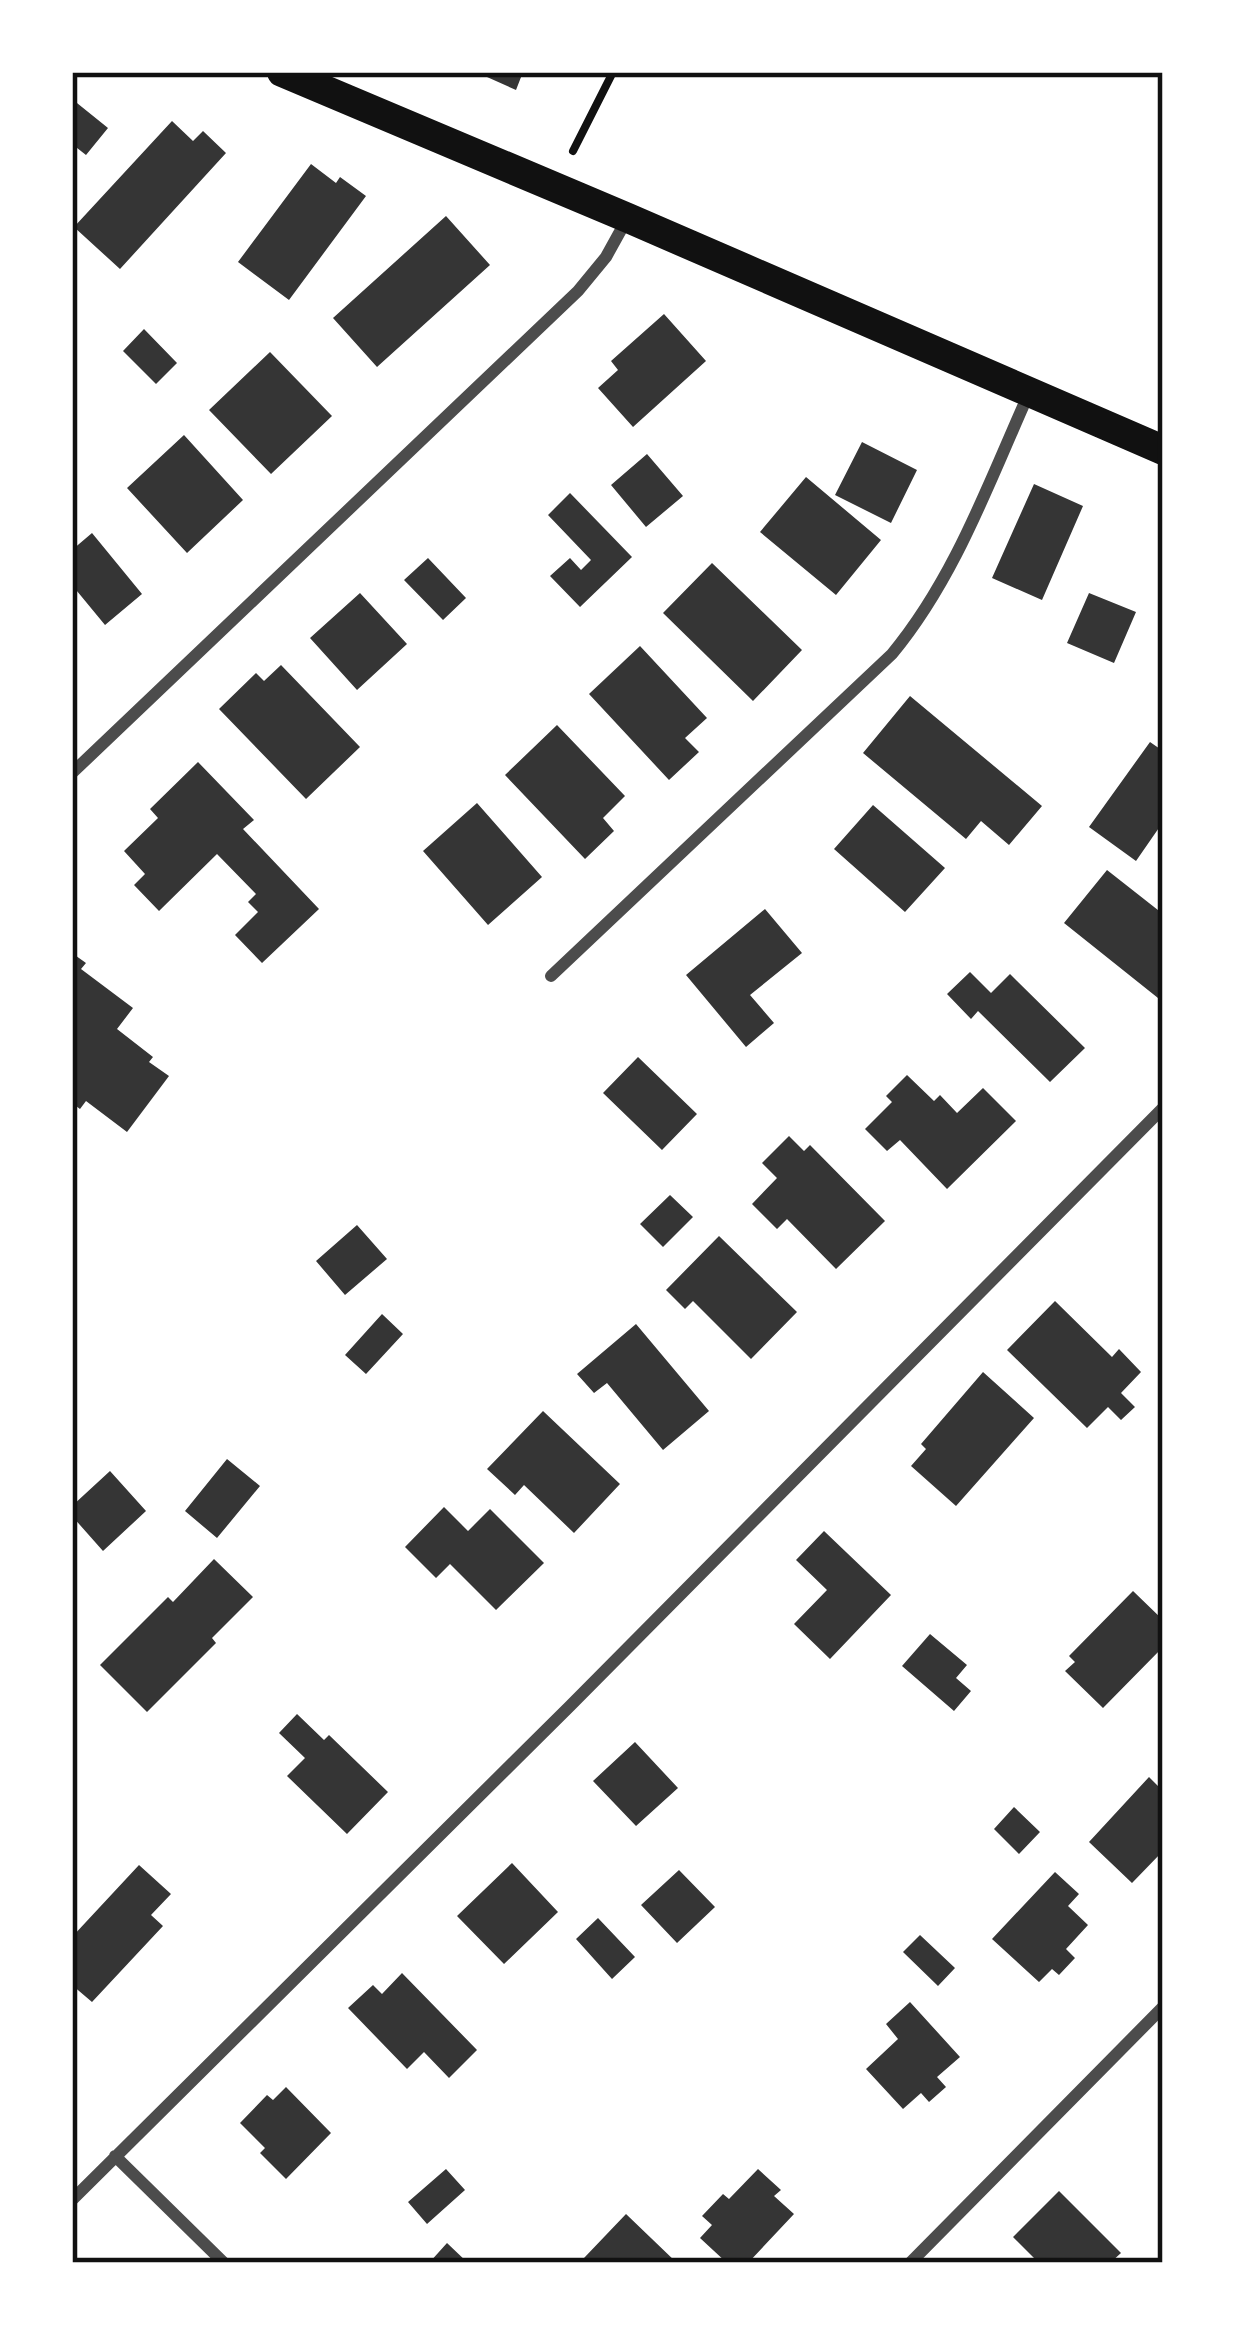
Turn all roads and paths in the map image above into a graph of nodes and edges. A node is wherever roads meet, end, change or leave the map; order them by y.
1 (282, 72) edge
2 (613, 72) edge
3 (556, 188) junction
4 (628, 218) junction
5 (1029, 392) junction
6 (1163, 450) edge
7 (72, 773) edge
8 (550, 976) dead end
9 (1163, 1108) edge
10 (1163, 2007) edge
11 (115, 2156) junction
12 (72, 2200) edge
13 (224, 2263) edge
14 (910, 2263) edge

1 - 3 main road
2 - 3 path
3 - 4 main road
4 - 5 main road
4 - 7 street
5 - 6 main road
5 - 8 street
9 - 11 street
10 - 14 street
11 - 12 street
11 - 13 street

